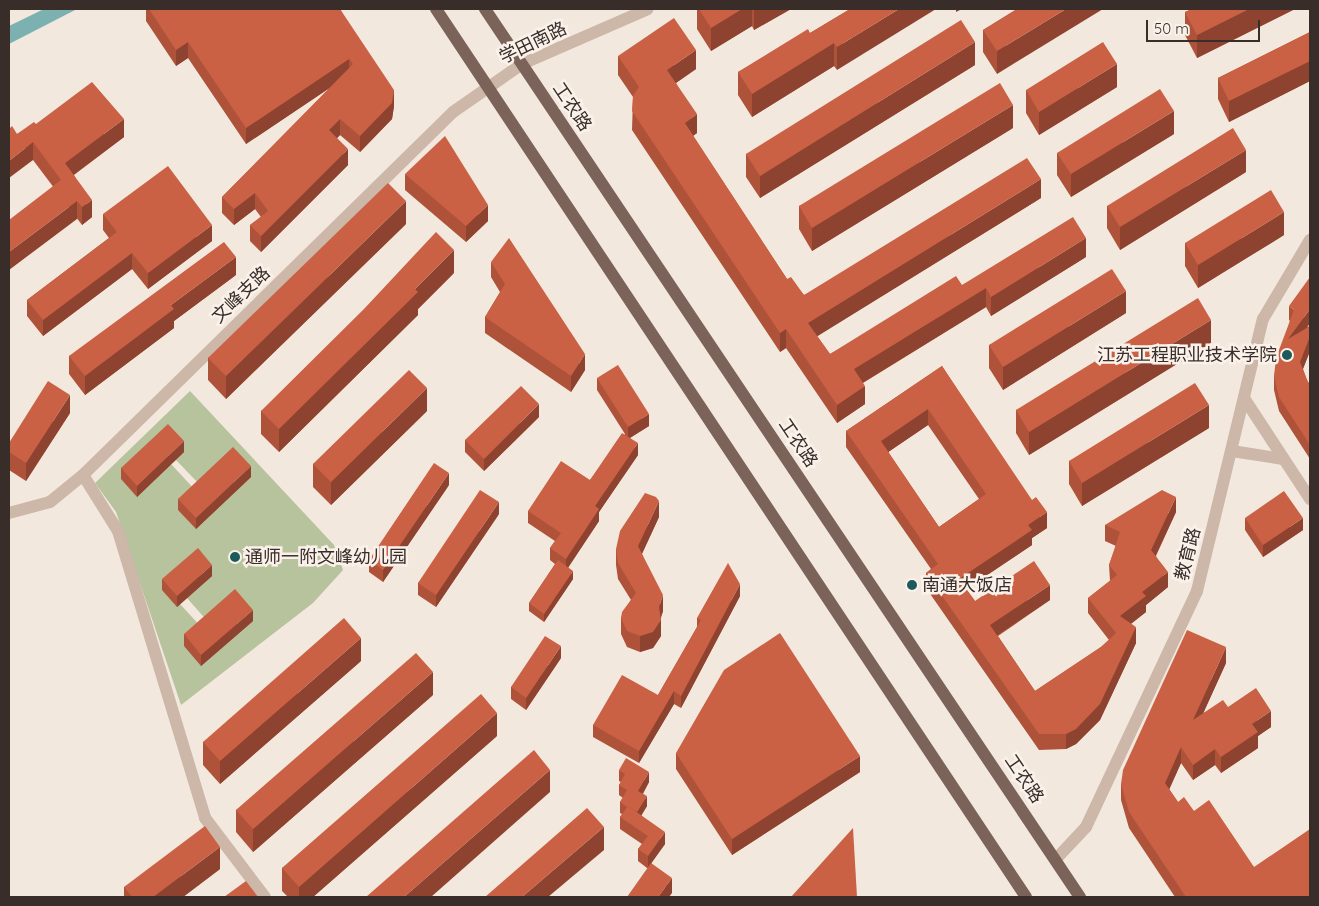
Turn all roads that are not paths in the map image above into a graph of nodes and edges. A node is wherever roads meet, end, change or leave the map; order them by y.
1 (436, 9) edge
2 (485, 9) edge
3 (648, 9) edge
4 (522, 64) junction
5 (488, 86) junction
6 (1310, 240) edge
7 (1244, 398) junction
8 (1232, 451) junction
9 (1283, 460) junction
10 (82, 475) junction
11 (1310, 499) edge
12 (9, 513) edge
13 (1056, 860) junction
14 (265, 897) edge
15 (1026, 897) edge
16 (1080, 897) edge

1 - 5 main road
2 - 4 main road, 工农路
3 - 4 street, 学田南路
4 - 5 street, 学田南路
4 - 13 main road, 工农路
5 - 10 street, 文峰支路
5 - 15 main road
6 - 7 street, 教育路
7 - 8 street, 教育路
7 - 9 street
8 - 9 street
8 - 13 street, 教育路
9 - 11 street
10 - 12 street, 文峰支路
10 - 14 street
13 - 16 main road, 工农路

